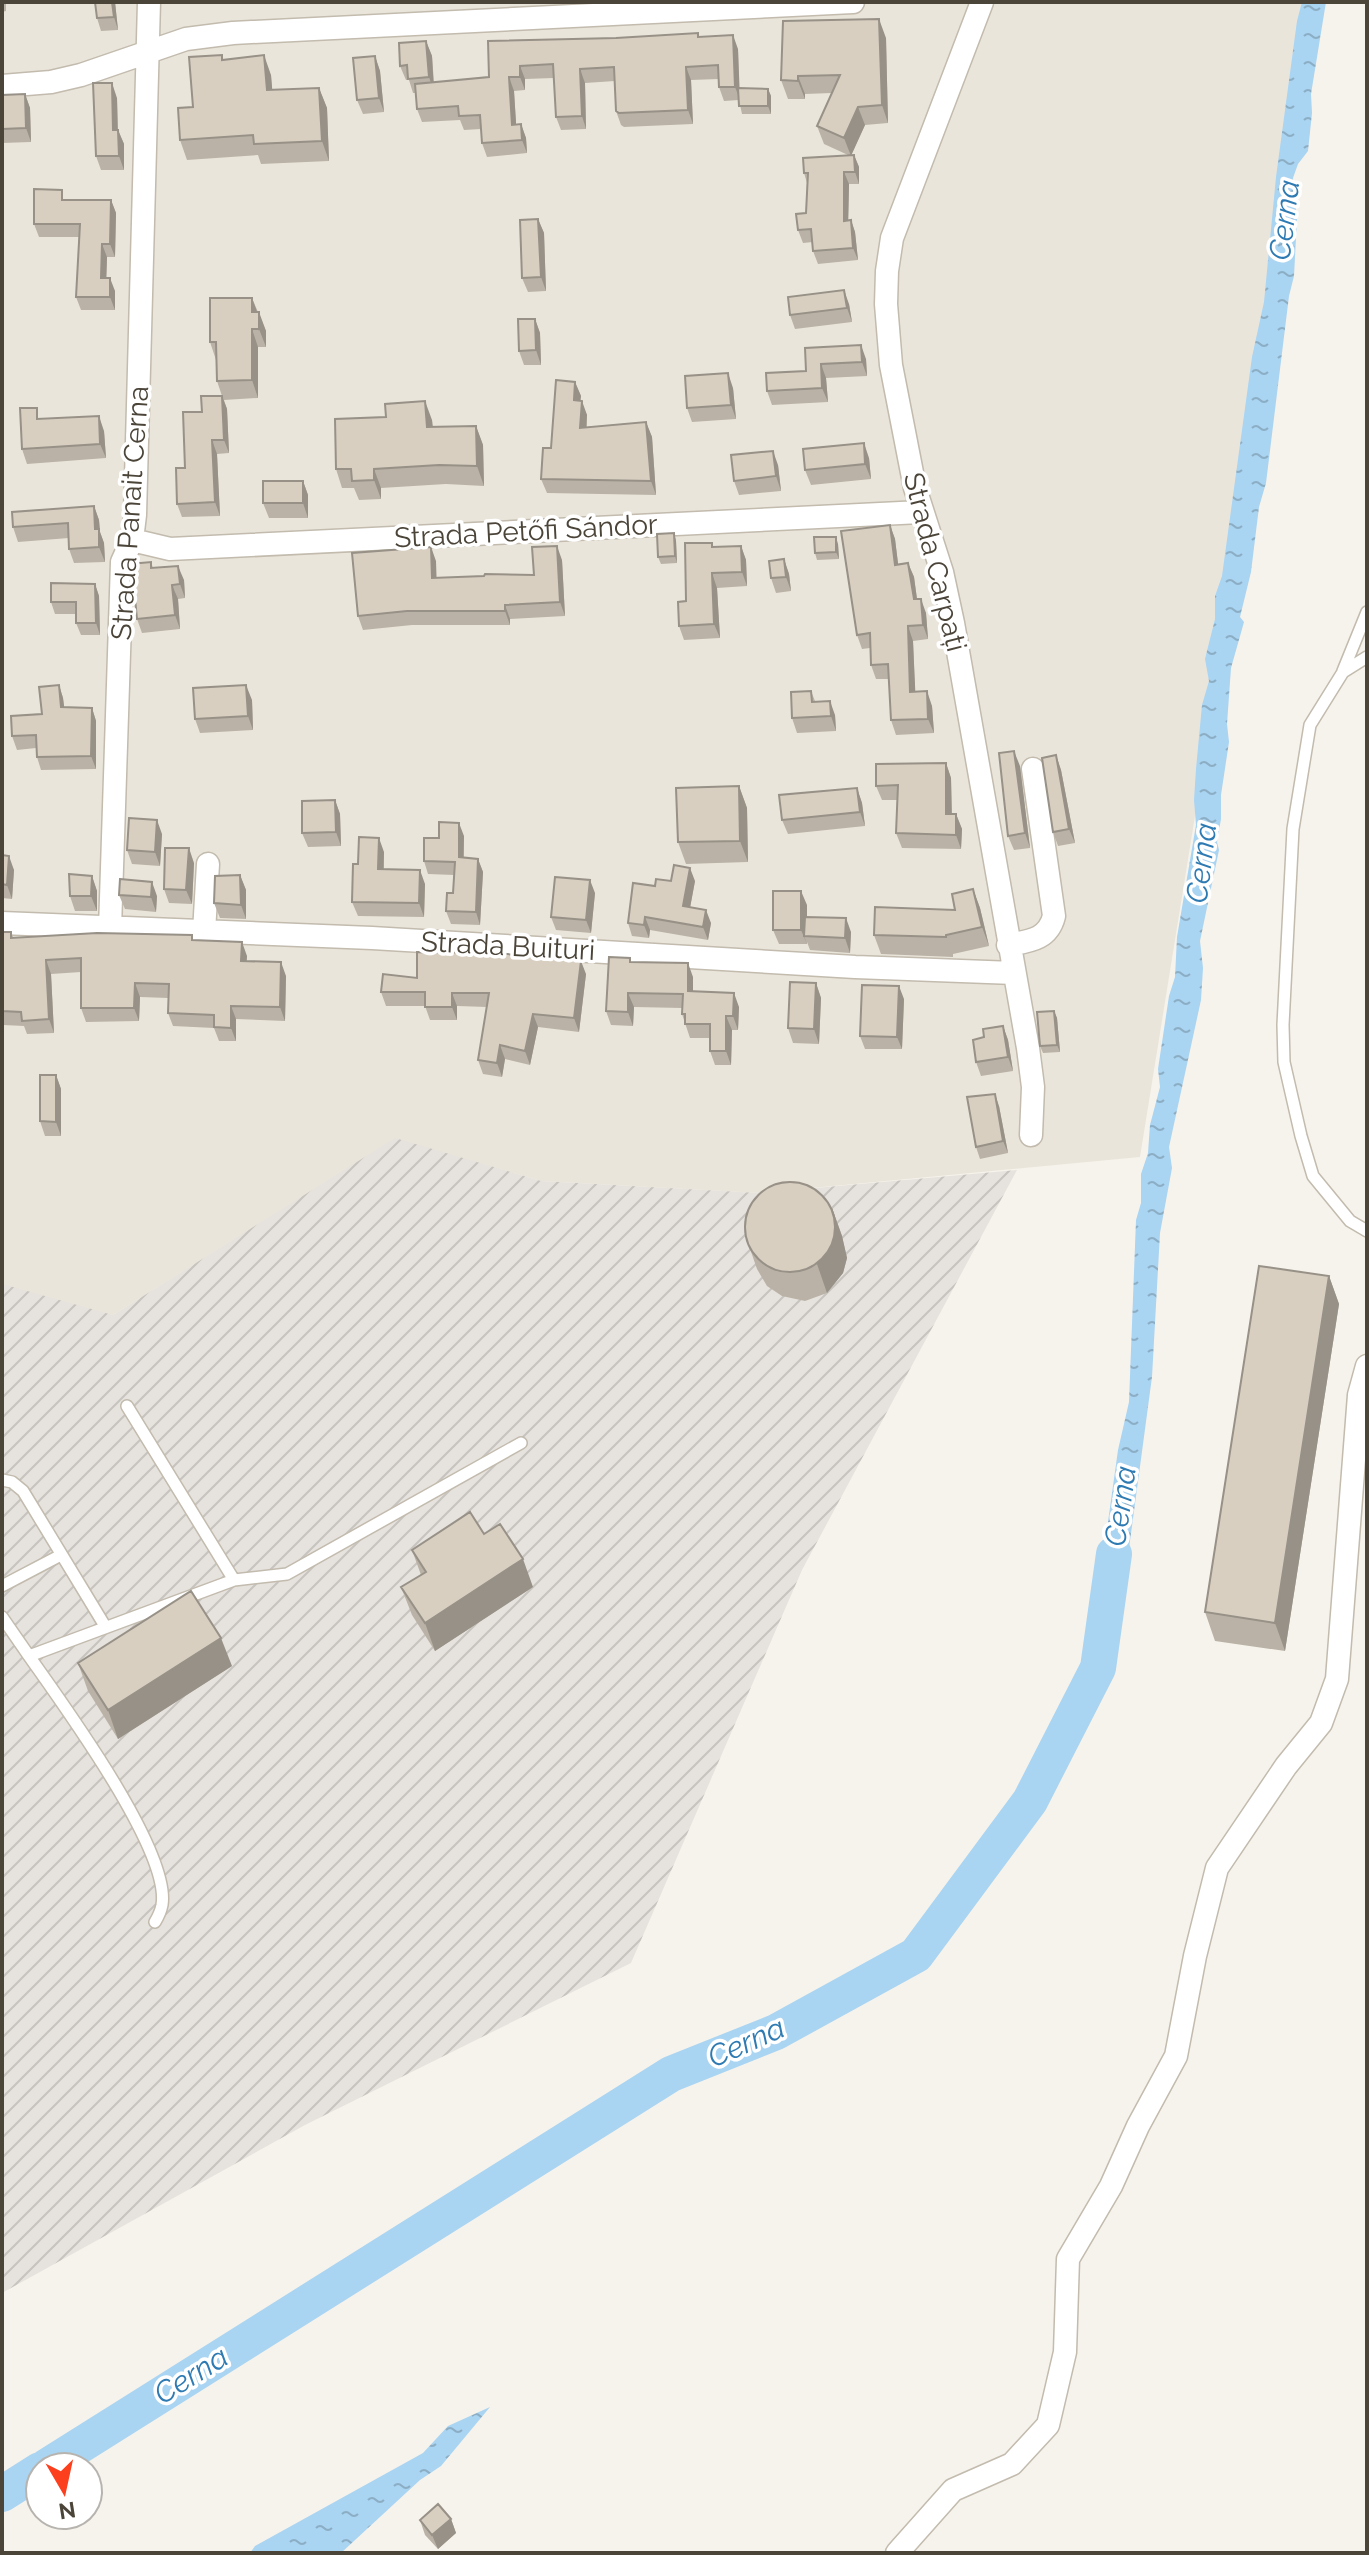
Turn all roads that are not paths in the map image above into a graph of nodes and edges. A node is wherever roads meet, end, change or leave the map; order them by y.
1 (149, 2) edge
2 (853, 2) edge
3 (982, 2) edge
4 (150, 52) junction
5 (2, 86) edge
6 (921, 512) junction
7 (132, 540) junction
8 (1367, 612) edge
9 (1367, 657) edge
10 (1343, 672) junction
11 (1033, 769) dead end
12 (208, 864) dead end
13 (2, 923) edge
14 (110, 929) junction
15 (204, 932) junction
16 (1008, 945) junction
17 (1014, 973) junction
18 (1031, 1135) dead end
19 (1367, 1231) edge
20 (1367, 1366) edge
21 (127, 1406) dead end
22 (521, 1443) dead end
23 (2, 1480) edge
24 (61, 1555) junction
25 (234, 1580) junction
26 (2, 1586) edge
27 (2, 1617) edge
28 (105, 1626) junction
29 (29, 1656) junction
30 (155, 1922) dead end
31 (897, 2553) edge

1 - 4 street, Strada Panait Cerna
2 - 4 street
3 - 6 street, Strada Carpați
4 - 5 street
4 - 7 street, Strada Panait Cerna
6 - 7 street, Strada Petőfi Sándor
6 - 16 street, Strada Carpați
7 - 14 street, Strada Panait Cerna
8 - 10 lane
9 - 10 lane
10 - 19 lane
11 - 16 street
12 - 15 street
13 - 14 street, Strada Buituri
14 - 15 street, Strada Buituri
15 - 17 street, Strada Buituri
16 - 17 street, Strada Carpați
17 - 18 street, Strada Carpați
20 - 31 street
21 - 25 lane
22 - 25 lane
23 - 24 lane
24 - 26 lane
24 - 28 lane
25 - 28 lane
27 - 29 lane
28 - 29 lane
29 - 30 lane

